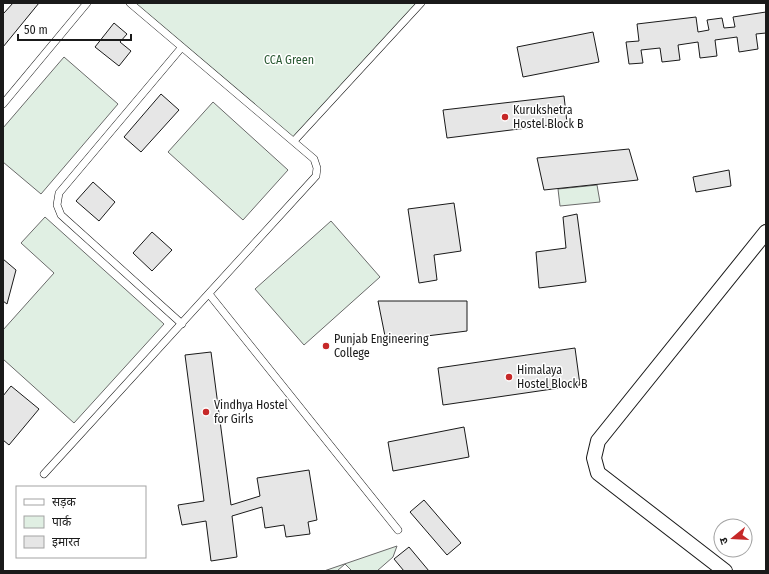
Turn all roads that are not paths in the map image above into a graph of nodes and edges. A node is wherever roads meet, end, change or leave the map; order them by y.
1 (87, 3) edge
2 (130, 3) edge
3 (421, 3) edge
4 (182, 47) junction
5 (3, 104) edge
6 (294, 141) junction
7 (766, 232) edge
8 (209, 294) junction
9 (182, 324) junction
10 (44, 474) dead end
11 (398, 530) dead end
12 (725, 571) edge

1 - 5 lane
2 - 4 lane
3 - 6 lane
4 - 6 lane
4 - 9 lane
6 - 8 lane
7 - 12 street
8 - 9 lane
8 - 11 lane
9 - 10 lane

